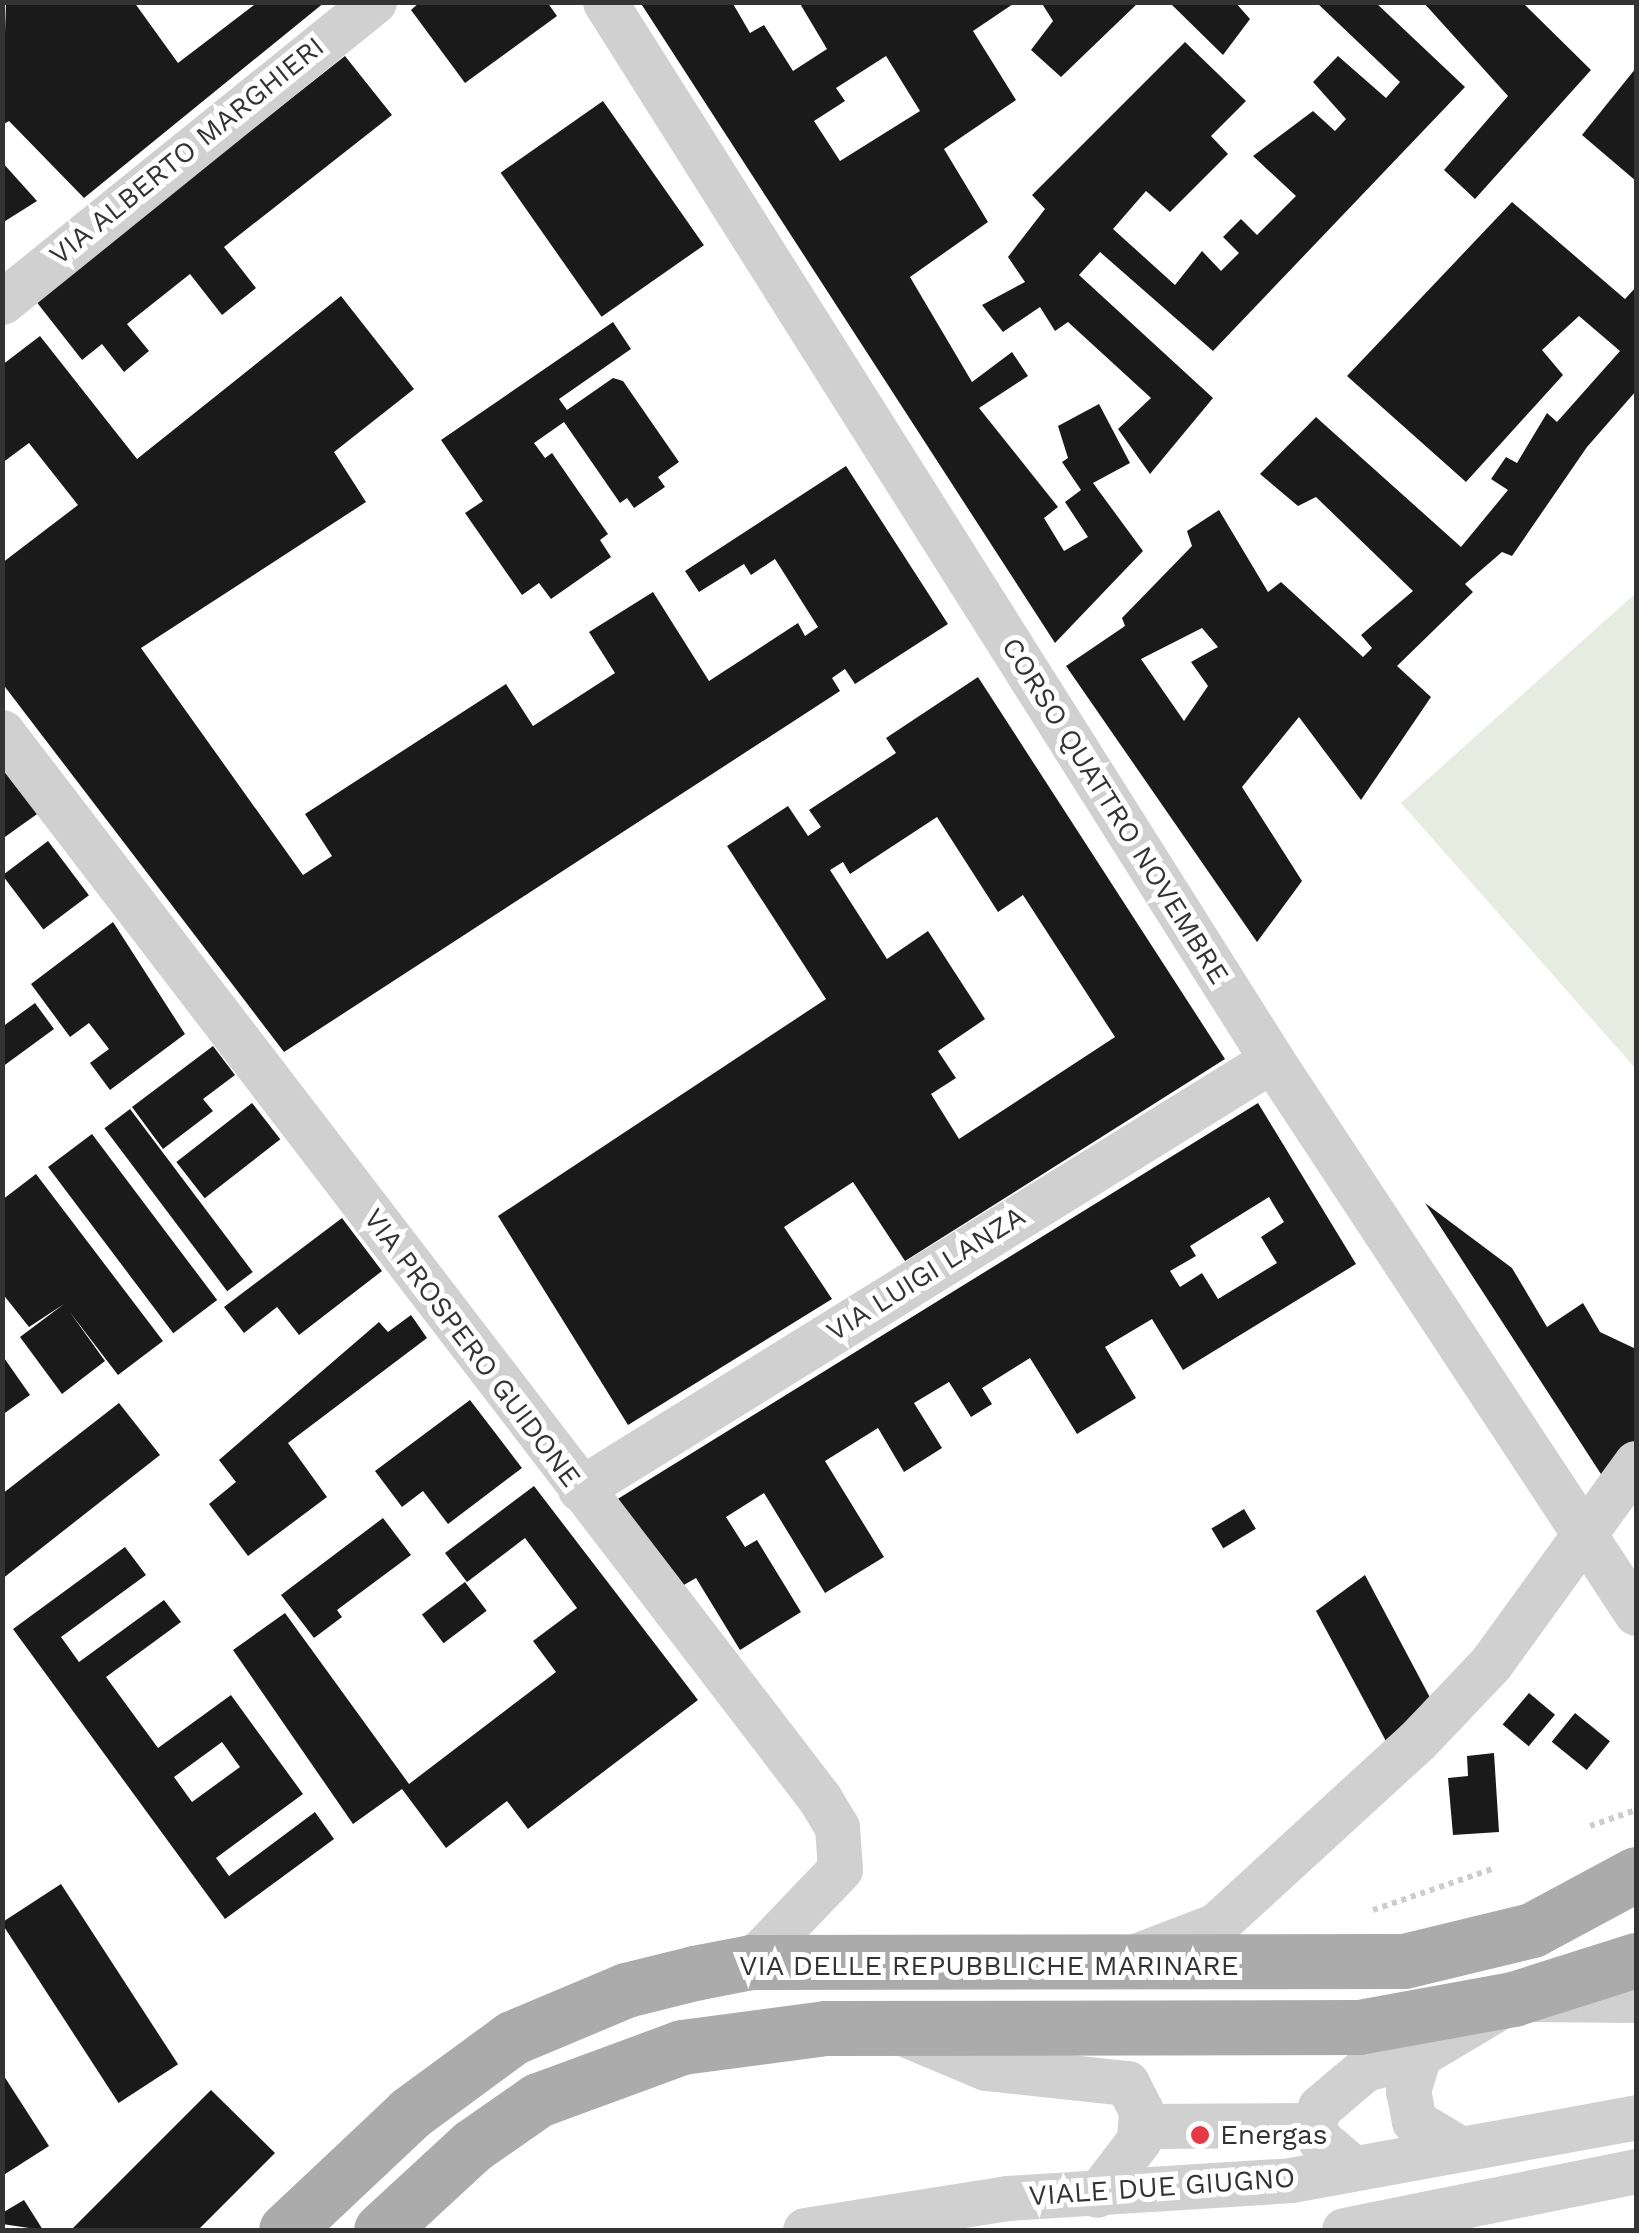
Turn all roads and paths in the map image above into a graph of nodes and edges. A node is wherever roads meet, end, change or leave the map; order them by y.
1 (374, 2) edge
2 (605, 2) edge
3 (2, 302) edge
4 (2, 732) edge
5 (1272, 1060) junction
6 (1636, 1463) edge
7 (580, 1489) junction
8 (1590, 1537) junction
9 (1636, 1613) edge
10 (1636, 1810) edge
11 (1590, 1826) dead end
12 (1492, 1869) dead end
13 (1636, 1874) edge
14 (1369, 1911) dead end
15 (1636, 1960) edge
16 (751, 1962) junction
17 (1107, 1964) junction
18 (1514, 1999) junction
19 (1636, 2000) edge
20 (889, 2028) junction
21 (1419, 2055) junction
22 (1636, 2117) edge
23 (1313, 2125) junction
24 (1143, 2126) junction
25 (1461, 2150) junction
26 (1353, 2168) junction
27 (1636, 2171) edge
28 (1097, 2195) junction
29 (1429, 2222) edge
30 (286, 2230) edge
31 (381, 2230) edge
32 (805, 2230) edge
33 (1344, 2230) edge

1 - 3 street, VIA ALBERTO MARGHIERI
2 - 5 street, CORSO QUATTRO NOVEMBRE
4 - 7 street, VIA PROSPERO GUIDONE
5 - 7 street, VIA LUIGI LANZA
5 - 8 street, CORSO QUATTRO NOVEMBRE
6 - 8 street
7 - 16 street, VIA PROSPERO GUIDONE
8 - 9 street, CORSO QUATTRO NOVEMBRE
8 - 17 street
10 - 11 path
12 - 14 path
13 - 17 main road, VIA DELLE REPUBBLICHE MARINARE
15 - 18 main road
16 - 17 main road, VIA DELLE REPUBBLICHE MARINARE
16 - 30 main road, VIA DELLE REPUBBLICHE MARINARE
18 - 19 street
18 - 20 main road
18 - 21 street
20 - 24 street
20 - 31 main road
21 - 23 street
21 - 25 street
22 - 25 street, VIALE DUE GIUGNO
23 - 24 street
23 - 26 street
24 - 28 street
25 - 26 street, VIALE DUE GIUGNO
26 - 28 street, VIALE DUE GIUGNO
27 - 29 street
28 - 32 street, VIALE DUE GIUGNO
29 - 33 street

